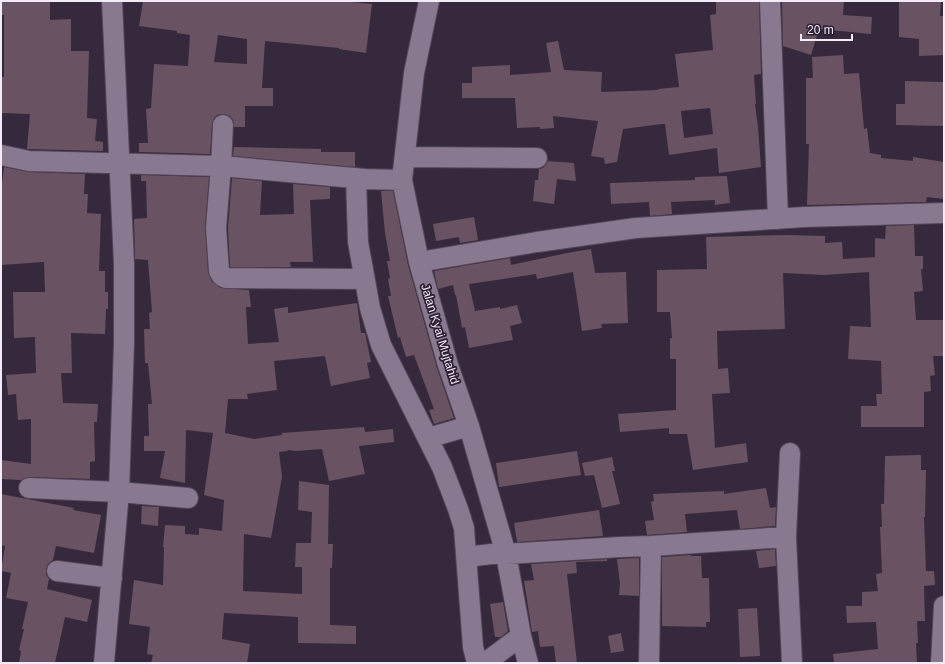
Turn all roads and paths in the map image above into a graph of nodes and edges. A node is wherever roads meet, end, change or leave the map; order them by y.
1 (112, 1) edge
2 (429, 1) edge
3 (770, 1) edge
4 (223, 125) dead end
5 (1, 155) edge
6 (404, 157) junction
7 (537, 158) dead end
8 (120, 164) junction
9 (221, 166) junction
10 (361, 179) junction
11 (395, 179) junction
12 (944, 213) edge
13 (778, 219) junction
14 (419, 262) junction
15 (364, 279) junction
16 (465, 427) junction
17 (432, 437) junction
18 (790, 453) dead end
19 (29, 488) dead end
20 (119, 492) junction
21 (188, 498) dead end
22 (786, 537) junction
23 (651, 546) junction
24 (498, 554) junction
25 (469, 557) junction
26 (57, 571) dead end
27 (112, 578) junction
28 (944, 606) edge
29 (516, 640) junction
30 (485, 662) edge
31 (104, 663) edge
32 (528, 663) edge
33 (649, 663) edge
34 (792, 663) edge
35 (941, 663) edge

1 - 8 street
2 - 6 street, Jalan Kyai Mujtahid
3 - 13 street
4 - 9 street
5 - 8 street
6 - 7 street
6 - 11 street, Jalan Kyai Mujtahid
8 - 9 street
8 - 20 street
9 - 10 street
9 - 15 street
10 - 11 street
10 - 15 street
11 - 14 street, Jalan Kyai Mujtahid
12 - 13 street
13 - 14 street
14 - 16 street, Jalan Kyai Mujtahid
15 - 17 street
16 - 17 street
16 - 24 street, Jalan Kyai Mujtahid
17 - 25 street
18 - 22 street
19 - 20 street
20 - 21 street
20 - 27 street
22 - 23 street
22 - 34 street
23 - 24 street
23 - 33 street
24 - 25 street
24 - 29 street, Jalan Kyai Mujtahid
25 - 30 street
26 - 27 street
27 - 31 street
28 - 35 street
29 - 30 street
29 - 32 street, Jalan Kyai Mujtahid

